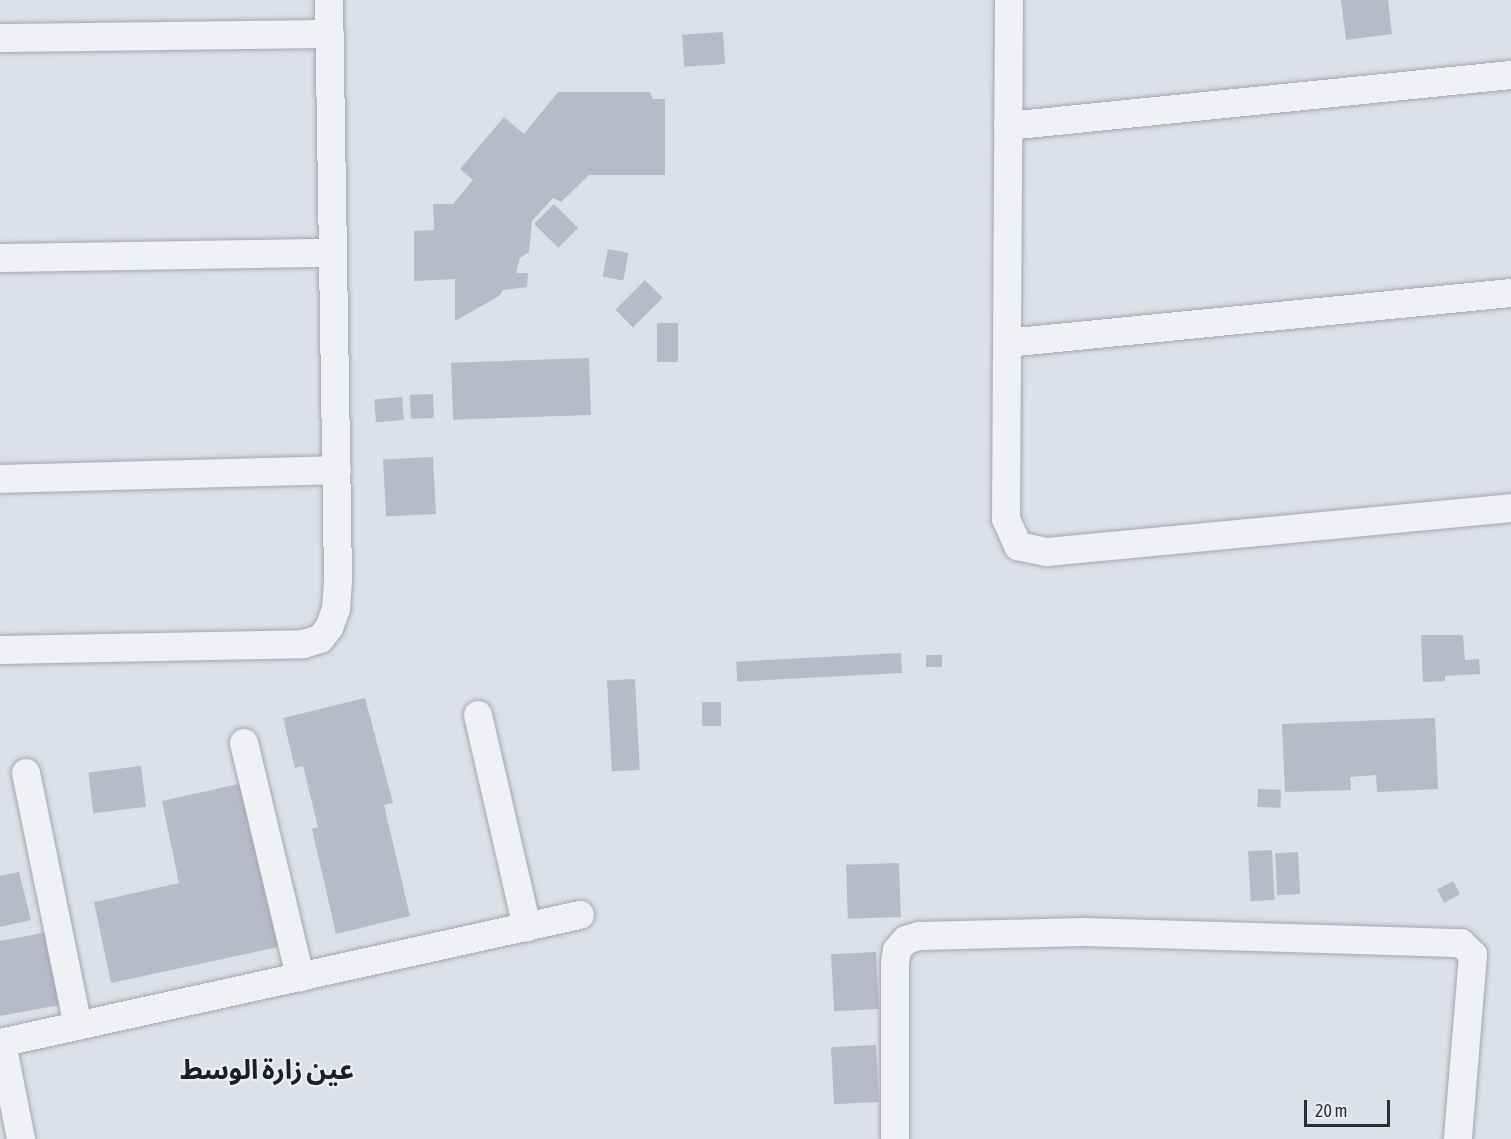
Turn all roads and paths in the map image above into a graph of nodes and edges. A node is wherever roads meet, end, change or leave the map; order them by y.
1 (329, 0) edge
2 (1009, 0) edge
3 (330, 34) junction
4 (0, 38) edge
5 (1511, 75) edge
6 (1008, 126) junction
7 (333, 252) junction
8 (0, 258) edge
9 (1511, 293) edge
10 (1006, 343) junction
11 (337, 470) junction
12 (0, 478) edge
13 (1511, 508) edge
14 (0, 650) edge
15 (478, 715) dead end
16 (244, 743) dead end
17 (26, 773) dead end
18 (580, 915) dead end
19 (527, 927) junction
20 (300, 977) junction
21 (78, 1026) junction
22 (1, 1043) edge
23 (21, 1139) edge
24 (895, 1139) edge
25 (1458, 1139) edge

1 - 3 street
2 - 6 street
3 - 4 street
3 - 7 street
5 - 6 street
6 - 10 street
7 - 8 street
7 - 11 street
9 - 10 street
10 - 13 street
11 - 12 street
11 - 14 street
15 - 19 street
16 - 20 street
17 - 21 street
18 - 19 street
19 - 20 street
20 - 21 street
21 - 22 street
22 - 23 street
24 - 25 street

